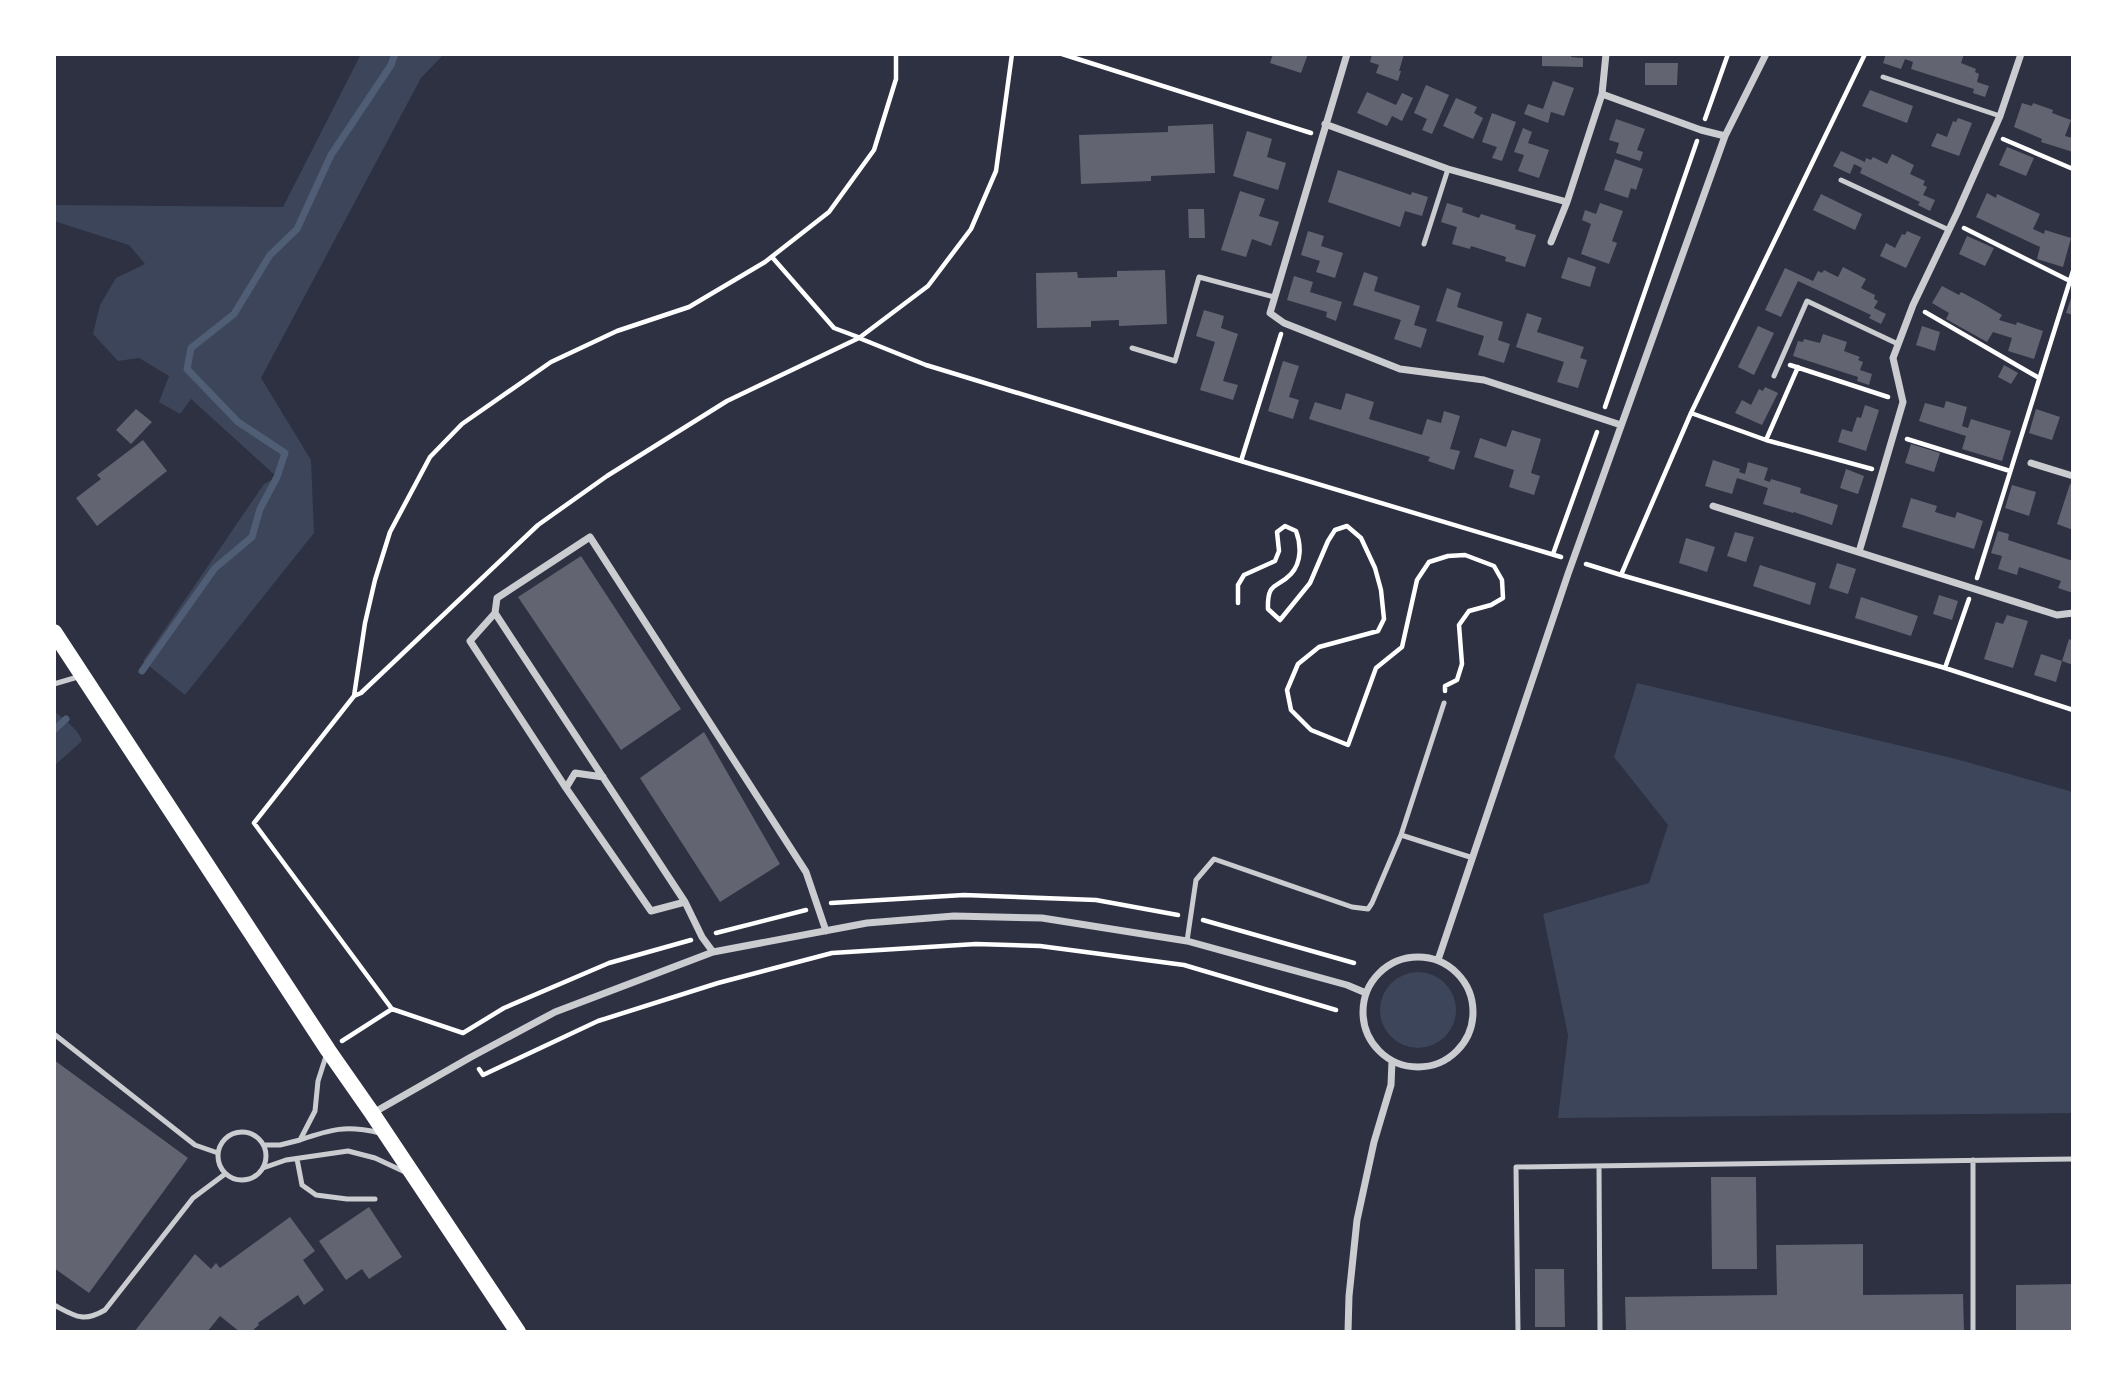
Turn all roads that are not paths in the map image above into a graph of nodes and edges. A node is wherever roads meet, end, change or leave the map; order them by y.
1 (1347, 54) edge
2 (1606, 54) edge
3 (1766, 54) edge
4 (2021, 54) edge
5 (1883, 77) dead end
6 (1602, 94) junction
7 (2000, 116) junction
8 (1325, 124) junction
9 (1724, 136) junction
10 (1448, 169) junction
11 (1841, 180) dead end
12 (1567, 202) junction
13 (1951, 226) junction
14 (1551, 242) dead end
15 (1424, 244) dead end
16 (1275, 297) junction
17 (1898, 344) junction
18 (1132, 348) dead end
19 (1774, 376) dead end
20 (1622, 425) junction
21 (2031, 463) dead end
22 (2073, 476) edge
23 (1713, 506) dead end
24 (1859, 552) junction
25 (495, 613) junction
26 (2073, 613) edge
27 (54, 632) edge
28 (83, 675) junction
29 (54, 684) edge
30 (1444, 703) road end
31 (603, 777) junction
32 (566, 788) junction
33 (1401, 835) junction
34 (1472, 858) junction
35 (685, 902) junction
36 (827, 931) junction
37 (1187, 941) junction
38 (713, 952) junction
39 (1438, 960) junction
40 (1366, 993) junction
41 (54, 1034) edge
42 (328, 1050) junction
43 (1392, 1061) junction
44 (372, 1113) junction
45 (387, 1134) junction
46 (300, 1140) junction
47 (264, 1145) junction
48 (218, 1153) junction
49 (297, 1158) junction
50 (2073, 1159) edge
51 (1973, 1160) junction
52 (1599, 1166) junction
53 (263, 1168) junction
54 (225, 1174) junction
55 (415, 1177) junction
56 (375, 1199) dead end
57 (54, 1305) edge
58 (518, 1332) edge
59 (1348, 1332) edge
60 (1518, 1332) edge
61 (1600, 1332) edge
62 (1973, 1332) edge

1 - 8 street
2 - 6 street
3 - 9 street
4 - 7 street
5 - 7 lane
6 - 9 street
6 - 12 street
7 - 13 street
8 - 10 street
8 - 16 street
9 - 20 street
10 - 12 street
10 - 15 lane
11 - 13 lane
12 - 14 street
13 - 17 street
16 - 18 lane
16 - 20 street
17 - 19 lane
17 - 24 street
20 - 34 street
21 - 22 street
23 - 24 street
24 - 26 street
25 - 31 street
25 - 32 street
25 - 36 street
27 - 28 main road
28 - 29 lane
28 - 42 main road
30 - 33 lane
31 - 32 street
31 - 35 street
32 - 35 street
33 - 34 lane
33 - 37 lane
34 - 39 street
35 - 38 street
36 - 37 street
36 - 38 street
37 - 40 street
38 - 44 street
39 - 40 street
39 - 43 street
40 - 43 street
41 - 48 lane
42 - 44 main road
42 - 46 lane
43 - 59 street
44 - 45 main road
45 - 46 lane
45 - 55 main road
46 - 47 lane
47 - 48 lane
47 - 53 lane
48 - 54 lane
49 - 53 lane
49 - 55 lane
49 - 56 lane
50 - 51 lane
51 - 52 lane
51 - 62 lane
52 - 60 lane
52 - 61 lane
53 - 54 lane
54 - 57 lane
55 - 58 main road

